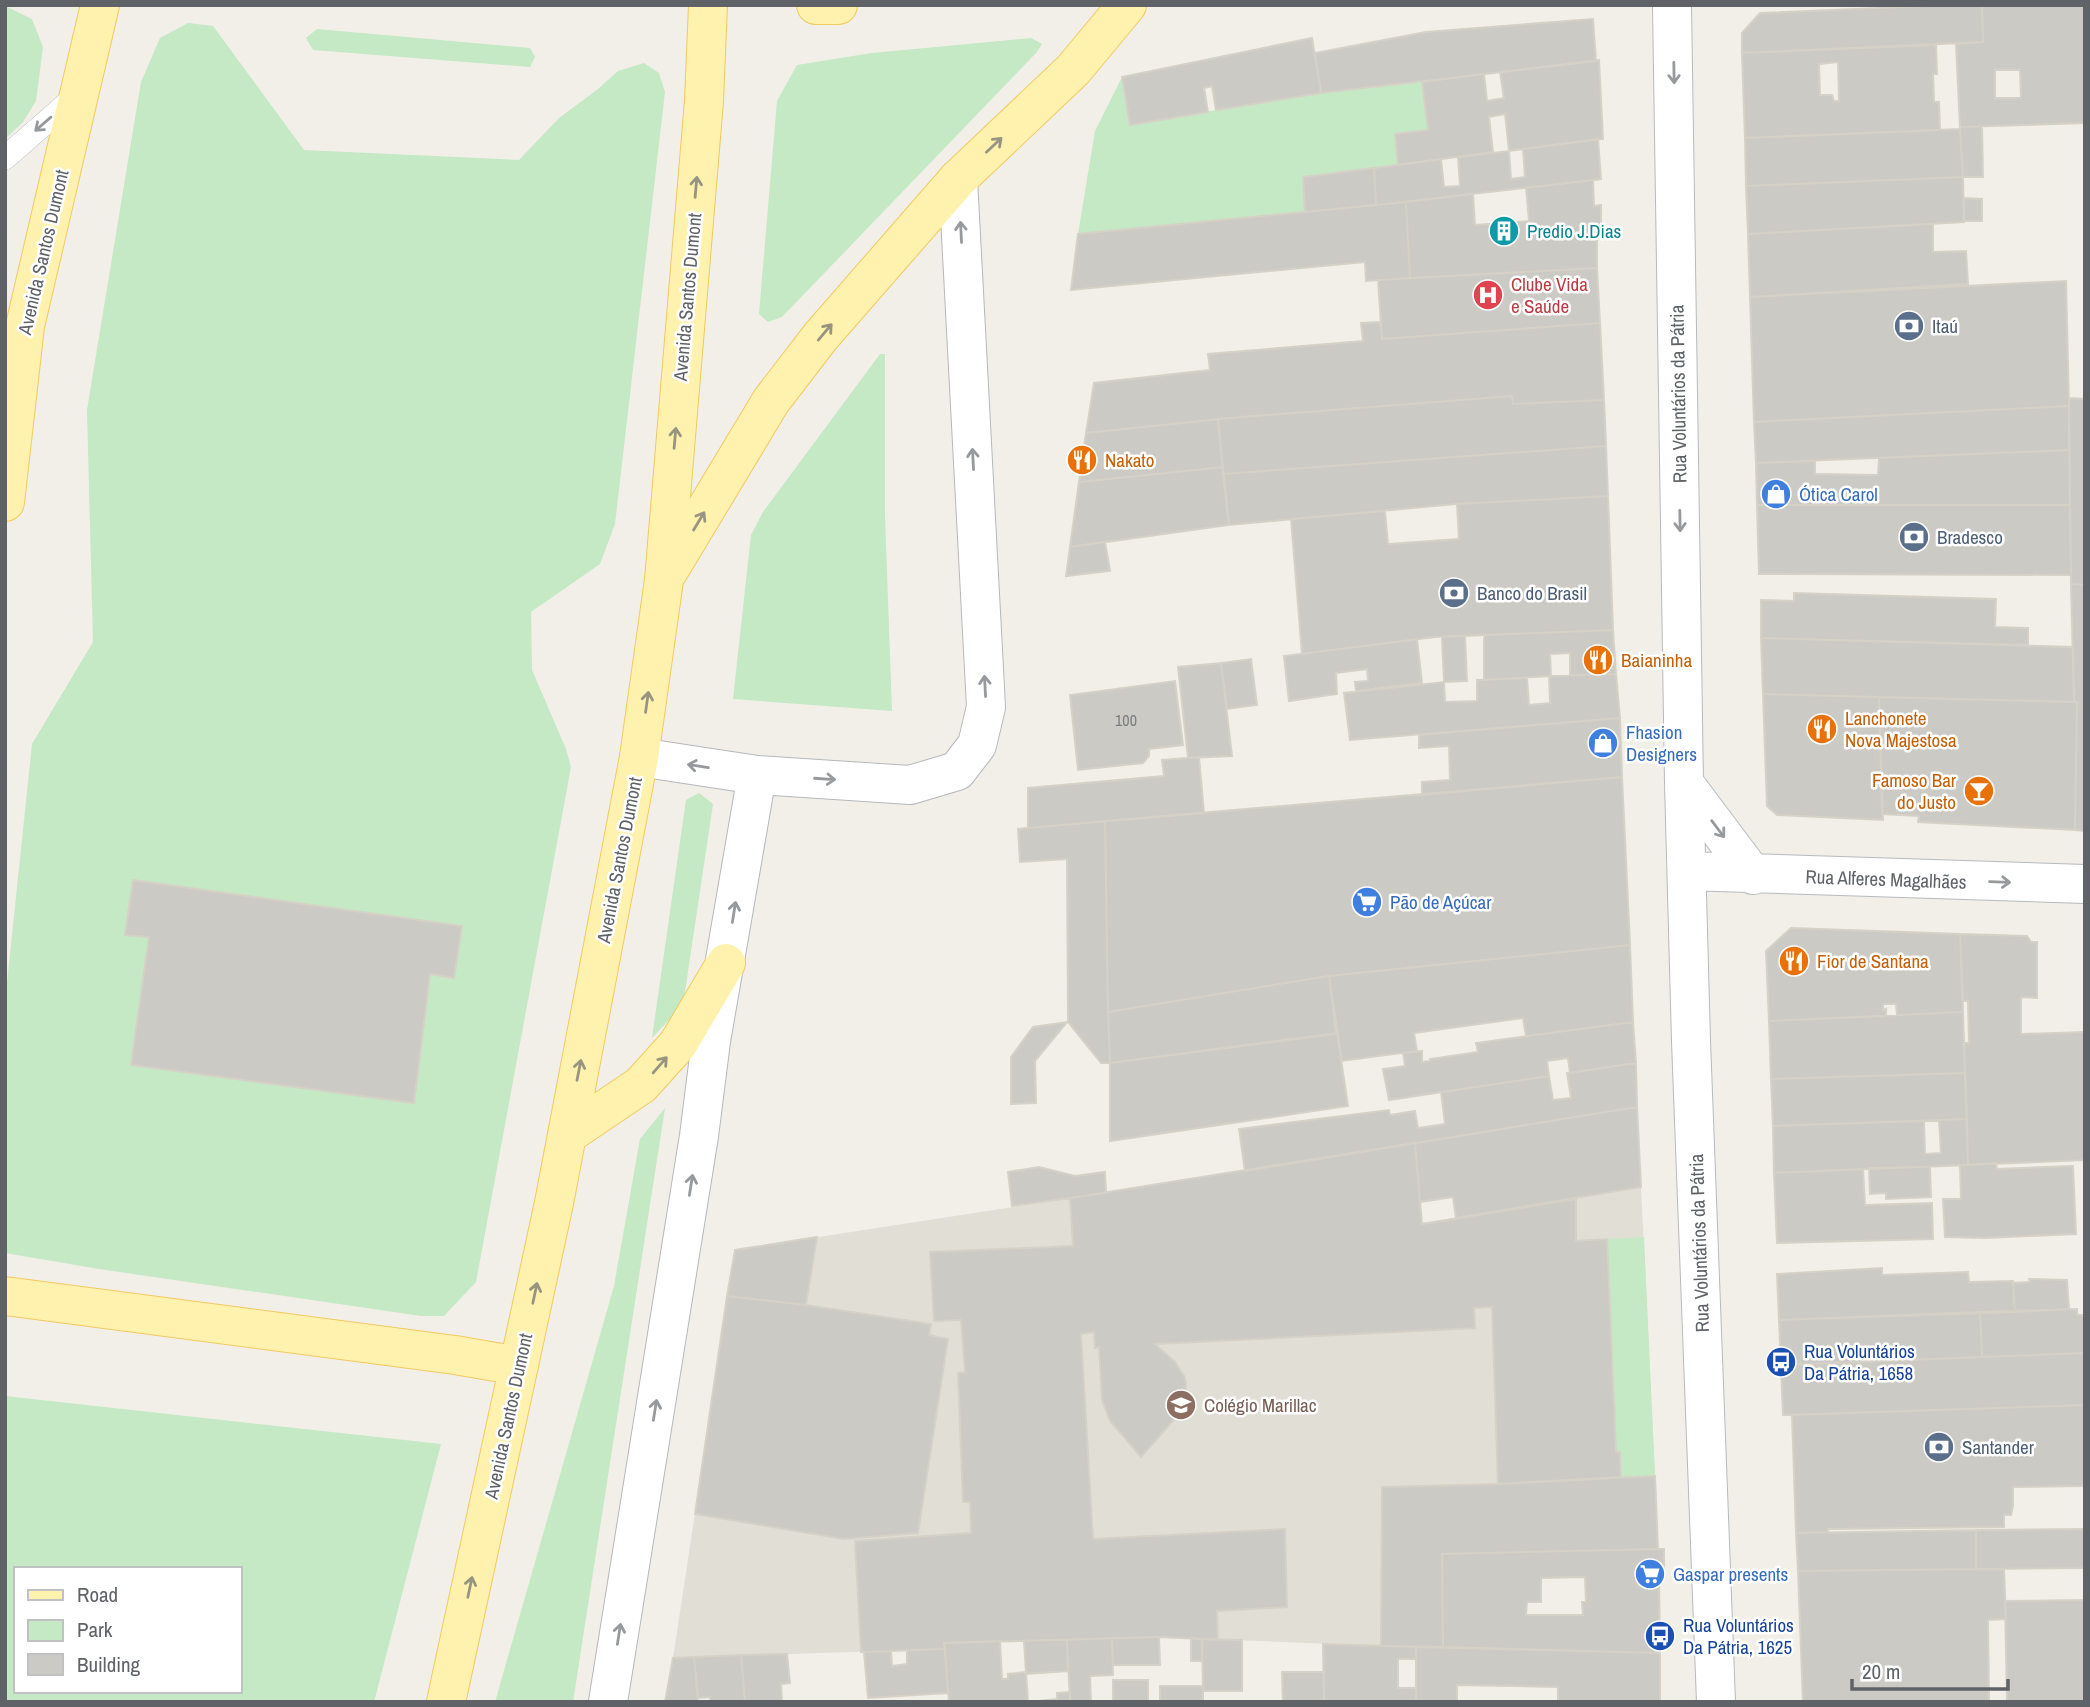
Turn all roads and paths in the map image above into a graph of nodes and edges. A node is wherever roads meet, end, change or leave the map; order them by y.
1 (100, 5) edge
2 (708, 5) edge
3 (816, 5) edge
4 (838, 5) edge
5 (1127, 5) edge
6 (1672, 5) edge
7 (81, 91) junction
8 (5, 158) edge
9 (958, 179) junction
10 (15, 312) edge
11 (5, 502) edge
12 (664, 580) junction
13 (639, 757) junction
14 (757, 775) junction
15 (1684, 783) junction
16 (1687, 872) junction
17 (1753, 875) junction
18 (2085, 884) edge
19 (726, 963) junction
20 (567, 1135) junction
21 (5, 1296) edge
22 (519, 1366) junction
23 (459, 1635) junction
24 (446, 1702) edge
25 (467, 1702) edge
26 (608, 1702) edge
27 (1716, 1702) edge

1 - 7 main road, Avenida Santos Dumont
12 -> 2 main road, Avenida Santos Dumont
3 - 4 main road
9 -> 5 main road
6 -> 15 street, Rua Voluntários da Pátria
7 -> 8 lane
7 - 10 main road, Avenida Santos Dumont
12 -> 9 main road
14 -> 9 street
10 - 11 main road, Avenida Santos Dumont
13 -> 12 main road, Avenida Santos Dumont
14 -> 13 street
20 -> 13 main road, Avenida Santos Dumont
19 -> 14 street
15 - 16 street, Rua Voluntários da Pátria
15 -> 17 street
16 - 17 street, Rua Alferes Magalhães
16 - 27 street, Rua Voluntários da Pátria
17 -> 18 street, Rua Alferes Magalhães
20 -> 19 main road
26 -> 19 street
22 -> 20 main road, Avenida Santos Dumont
21 - 22 main road
23 -> 22 main road, Avenida Santos Dumont
23 - 24 main road, Avenida Santos Dumont
23 - 25 street

